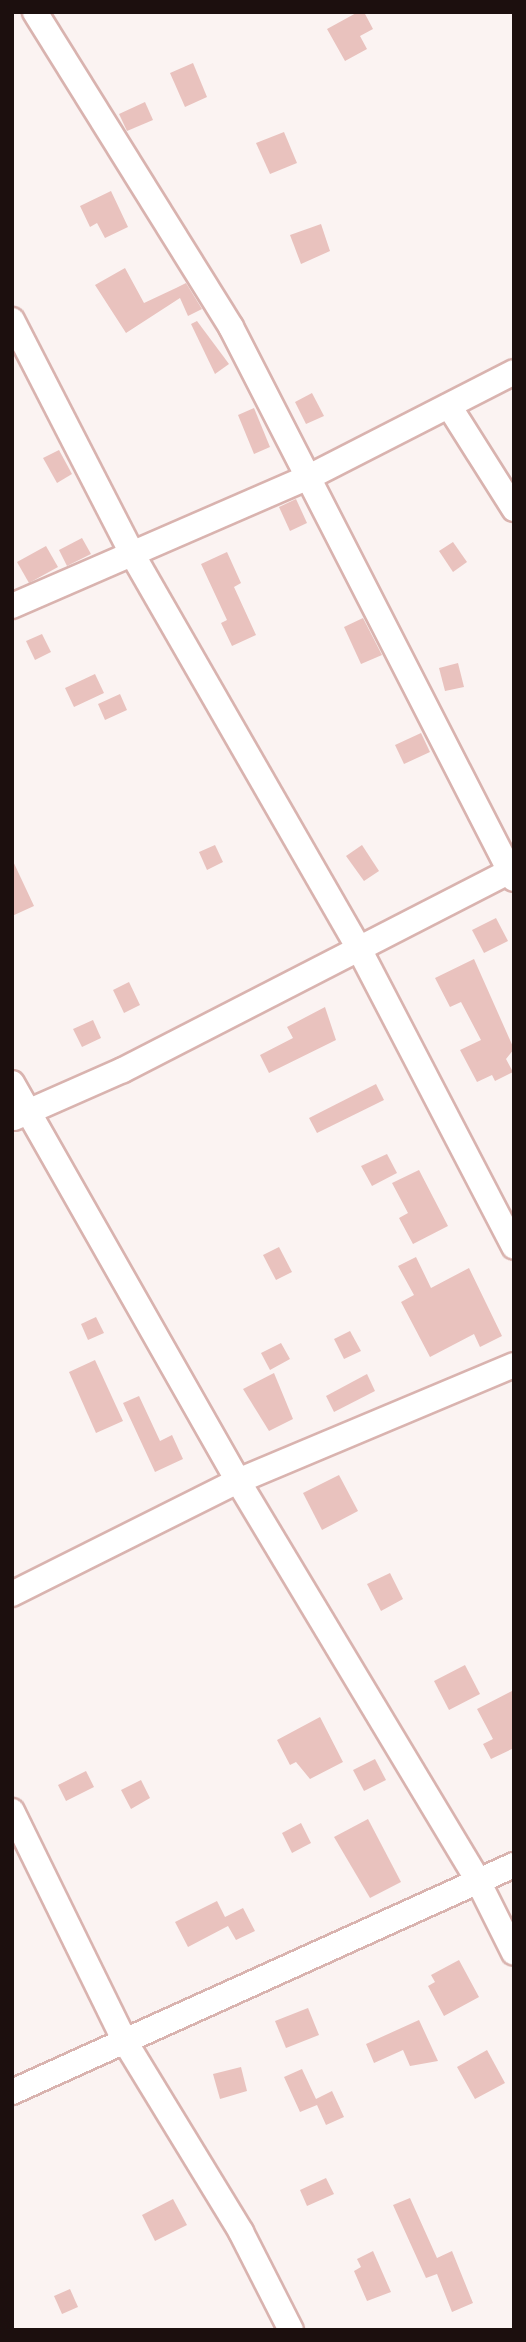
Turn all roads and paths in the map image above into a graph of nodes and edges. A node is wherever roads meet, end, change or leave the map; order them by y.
1 (35, 12) edge
2 (12, 320) edge
3 (514, 372) edge
4 (449, 407) junction
5 (309, 477) junction
6 (514, 509) edge
7 (131, 552) junction
8 (12, 606) edge
9 (512, 873) edge
10 (357, 945) junction
11 (12, 1083) edge
12 (20, 1116) edge
13 (514, 1247) edge
14 (514, 1365) edge
15 (238, 1481) junction
16 (12, 1594) edge
17 (12, 1811) edge
18 (514, 1865) edge
19 (478, 1881) junction
20 (514, 1953) edge
21 (124, 2040) junction
22 (12, 2092) edge
23 (291, 2330) edge

1 - 5 street
2 - 7 street
3 - 4 street
4 - 5 street
4 - 6 street
5 - 7 street
5 - 9 street
7 - 8 street
7 - 10 street
9 - 10 street
10 - 12 street
10 - 13 street
11 - 12 street
12 - 15 street
14 - 15 street
15 - 16 street
15 - 19 street
17 - 21 street
18 - 19 street
19 - 20 street
19 - 21 street
21 - 22 street
21 - 23 street

